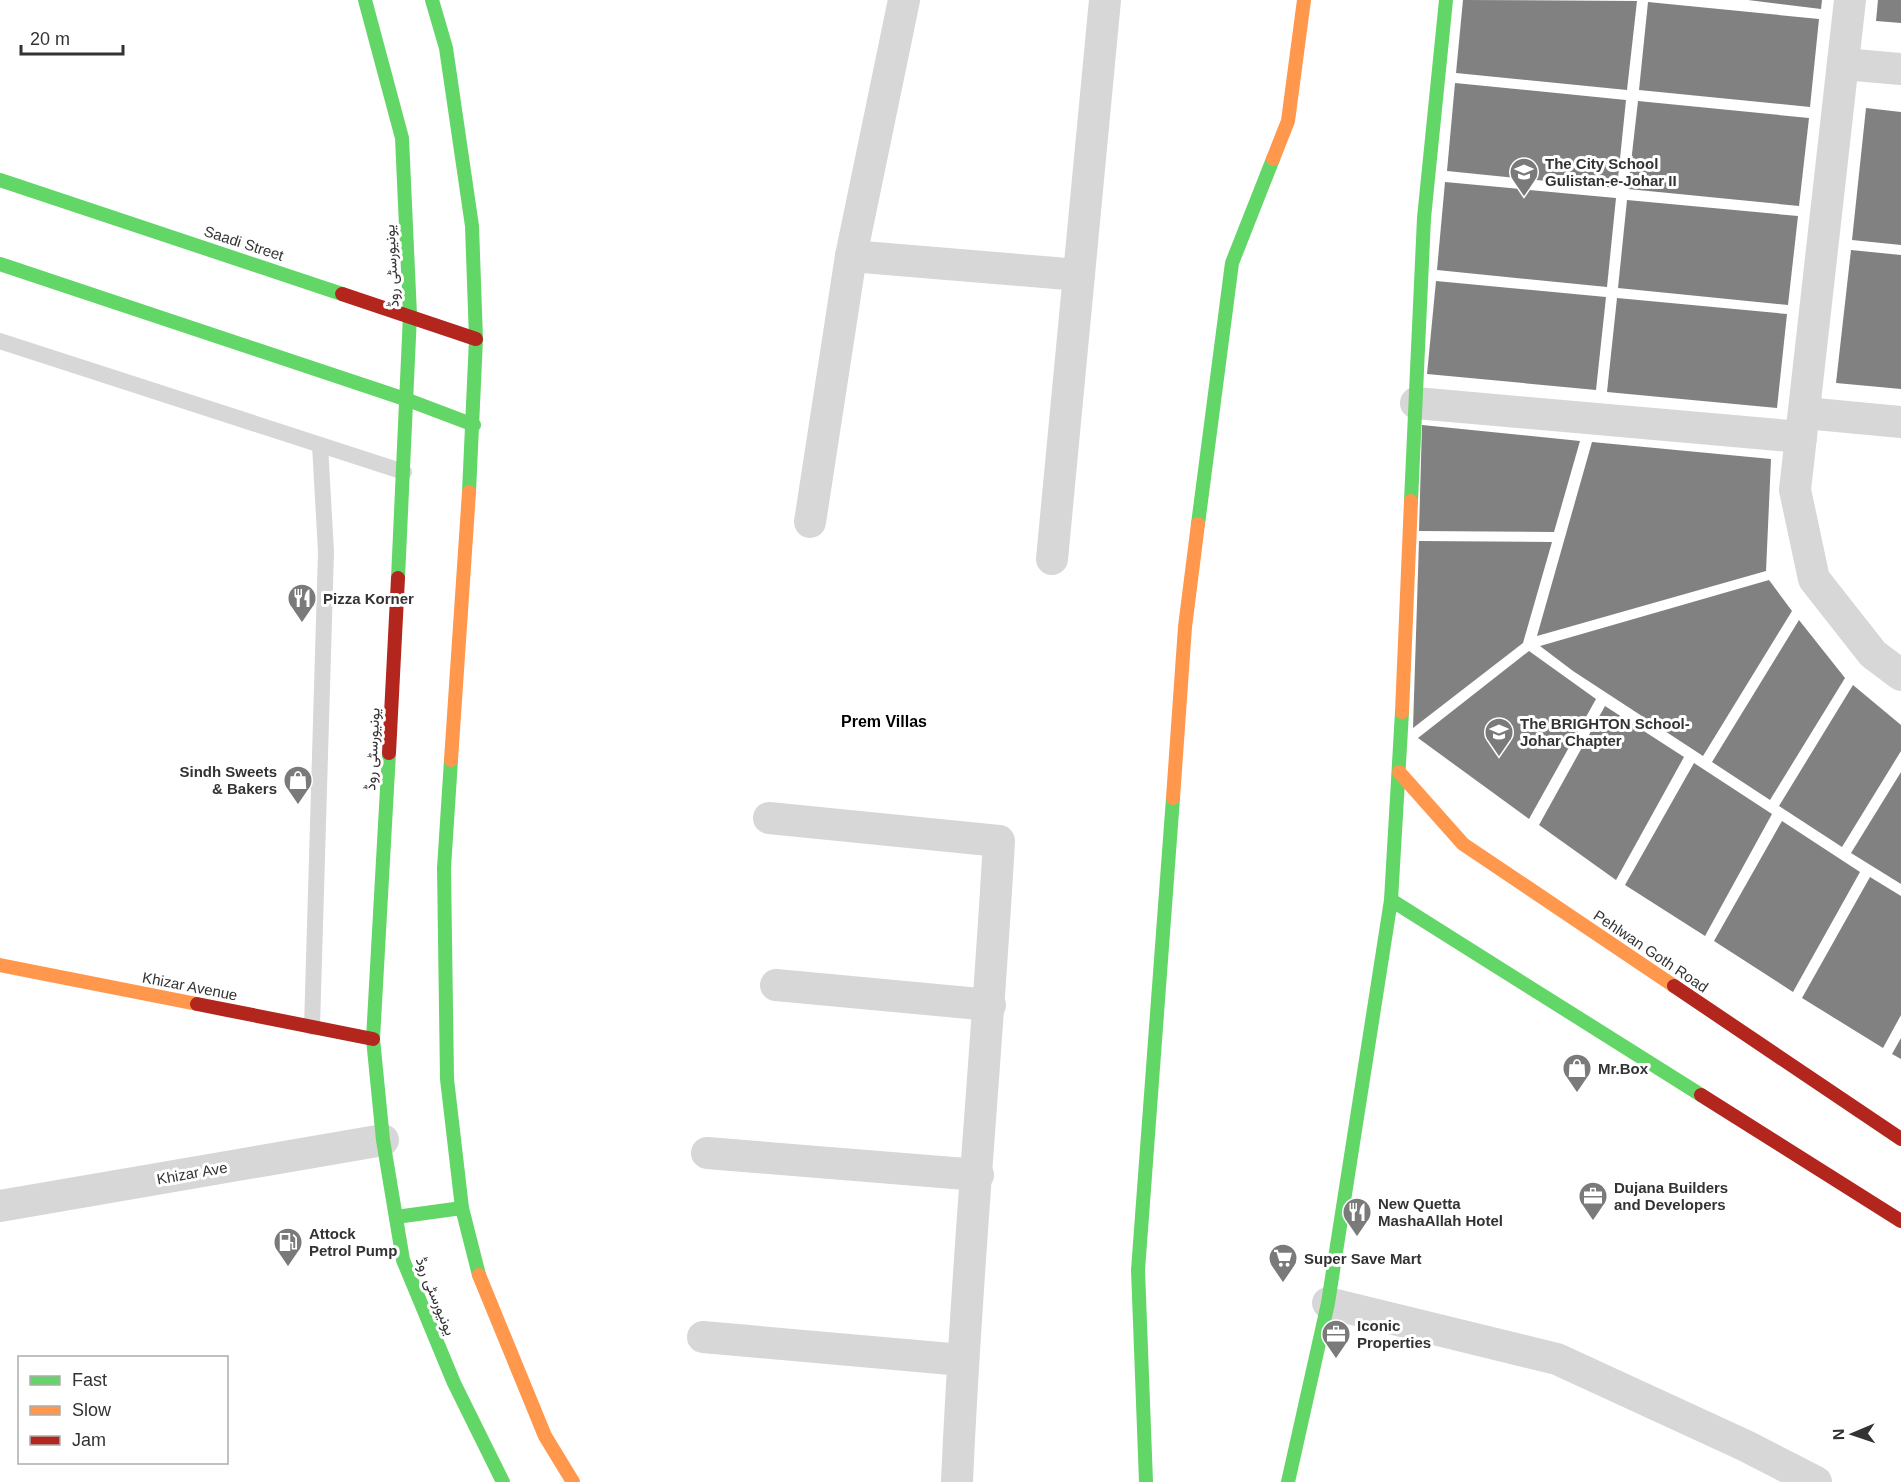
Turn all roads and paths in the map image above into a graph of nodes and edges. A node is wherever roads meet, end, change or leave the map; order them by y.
1 (365, 0) edge
2 (432, 0) edge
3 (904, 0) edge
4 (1106, 0) edge
5 (1304, 0) edge
6 (1446, 0) edge
7 (1850, 0) edge
8 (1843, 64) junction
9 (1901, 69) edge
10 (0, 180) edge
11 (851, 256) junction
12 (0, 264) edge
13 (1079, 275) junction
14 (410, 315) junction
15 (476, 339) junction
16 (0, 341) edge
17 (408, 400) junction
18 (1416, 403) junction
19 (1901, 422) edge
20 (1803, 425) junction
21 (474, 426) junction
22 (320, 445) junction
23 (404, 472) junction
24 (810, 522) dead end
25 (1052, 559) dead end
26 (1901, 675) edge
27 (1399, 772) junction
28 (769, 818) dead end
29 (1390, 900) junction
30 (0, 965) edge
31 (776, 985) dead end
32 (990, 1005) junction
33 (312, 1027) junction
34 (373, 1040) junction
35 (1901, 1139) edge
36 (383, 1140) junction
37 (707, 1152) dead end
38 (978, 1175) junction
39 (0, 1206) edge
40 (462, 1208) junction
41 (396, 1217) junction
42 (1901, 1221) edge
43 (1328, 1303) junction
44 (703, 1337) dead end
45 (962, 1360) junction
46 (503, 1482) edge
47 (573, 1482) edge
48 (957, 1482) edge
49 (1146, 1482) edge
50 (1288, 1482) edge
51 (1816, 1482) edge

1 - 14 main road, یونیورسٹی روڈ
2 - 15 main road
3 - 11 street
4 - 13 street
5 - 49 main road
6 - 18 main road
7 - 8 street
8 - 9 street
8 - 20 street
10 - 14 main road, Saadi Street
11 - 13 street
11 - 24 street
12 - 17 main road
13 - 25 street
14 - 15 main road, Saadi Street
14 - 17 main road, یونیورسٹی روڈ
15 - 21 main road
16 - 22 lane
17 - 21 main road
17 - 23 main road, یونیورسٹی روڈ
18 - 20 street
18 - 27 main road
19 - 20 street
20 - 26 street
21 - 40 main road
22 - 23 lane
22 - 33 lane
23 - 34 main road, یونیورسٹی روڈ
27 - 29 main road
27 - 35 main road, Pehlwan Goth Road
28 - 32 street
29 - 42 main road
29 - 43 main road
30 - 33 main road, Khizar Avenue
31 - 32 street
32 - 38 street
33 - 34 main road, Khizar Avenue
34 - 36 main road, یونیورسٹی روڈ
36 - 39 street, Khizar Ave
36 - 41 main road, یونیورسٹی روڈ
37 - 38 street
38 - 45 street
40 - 41 main road
40 - 47 main road
41 - 46 main road, یونیورسٹی روڈ
43 - 50 main road
43 - 51 street
44 - 45 street
45 - 48 street

